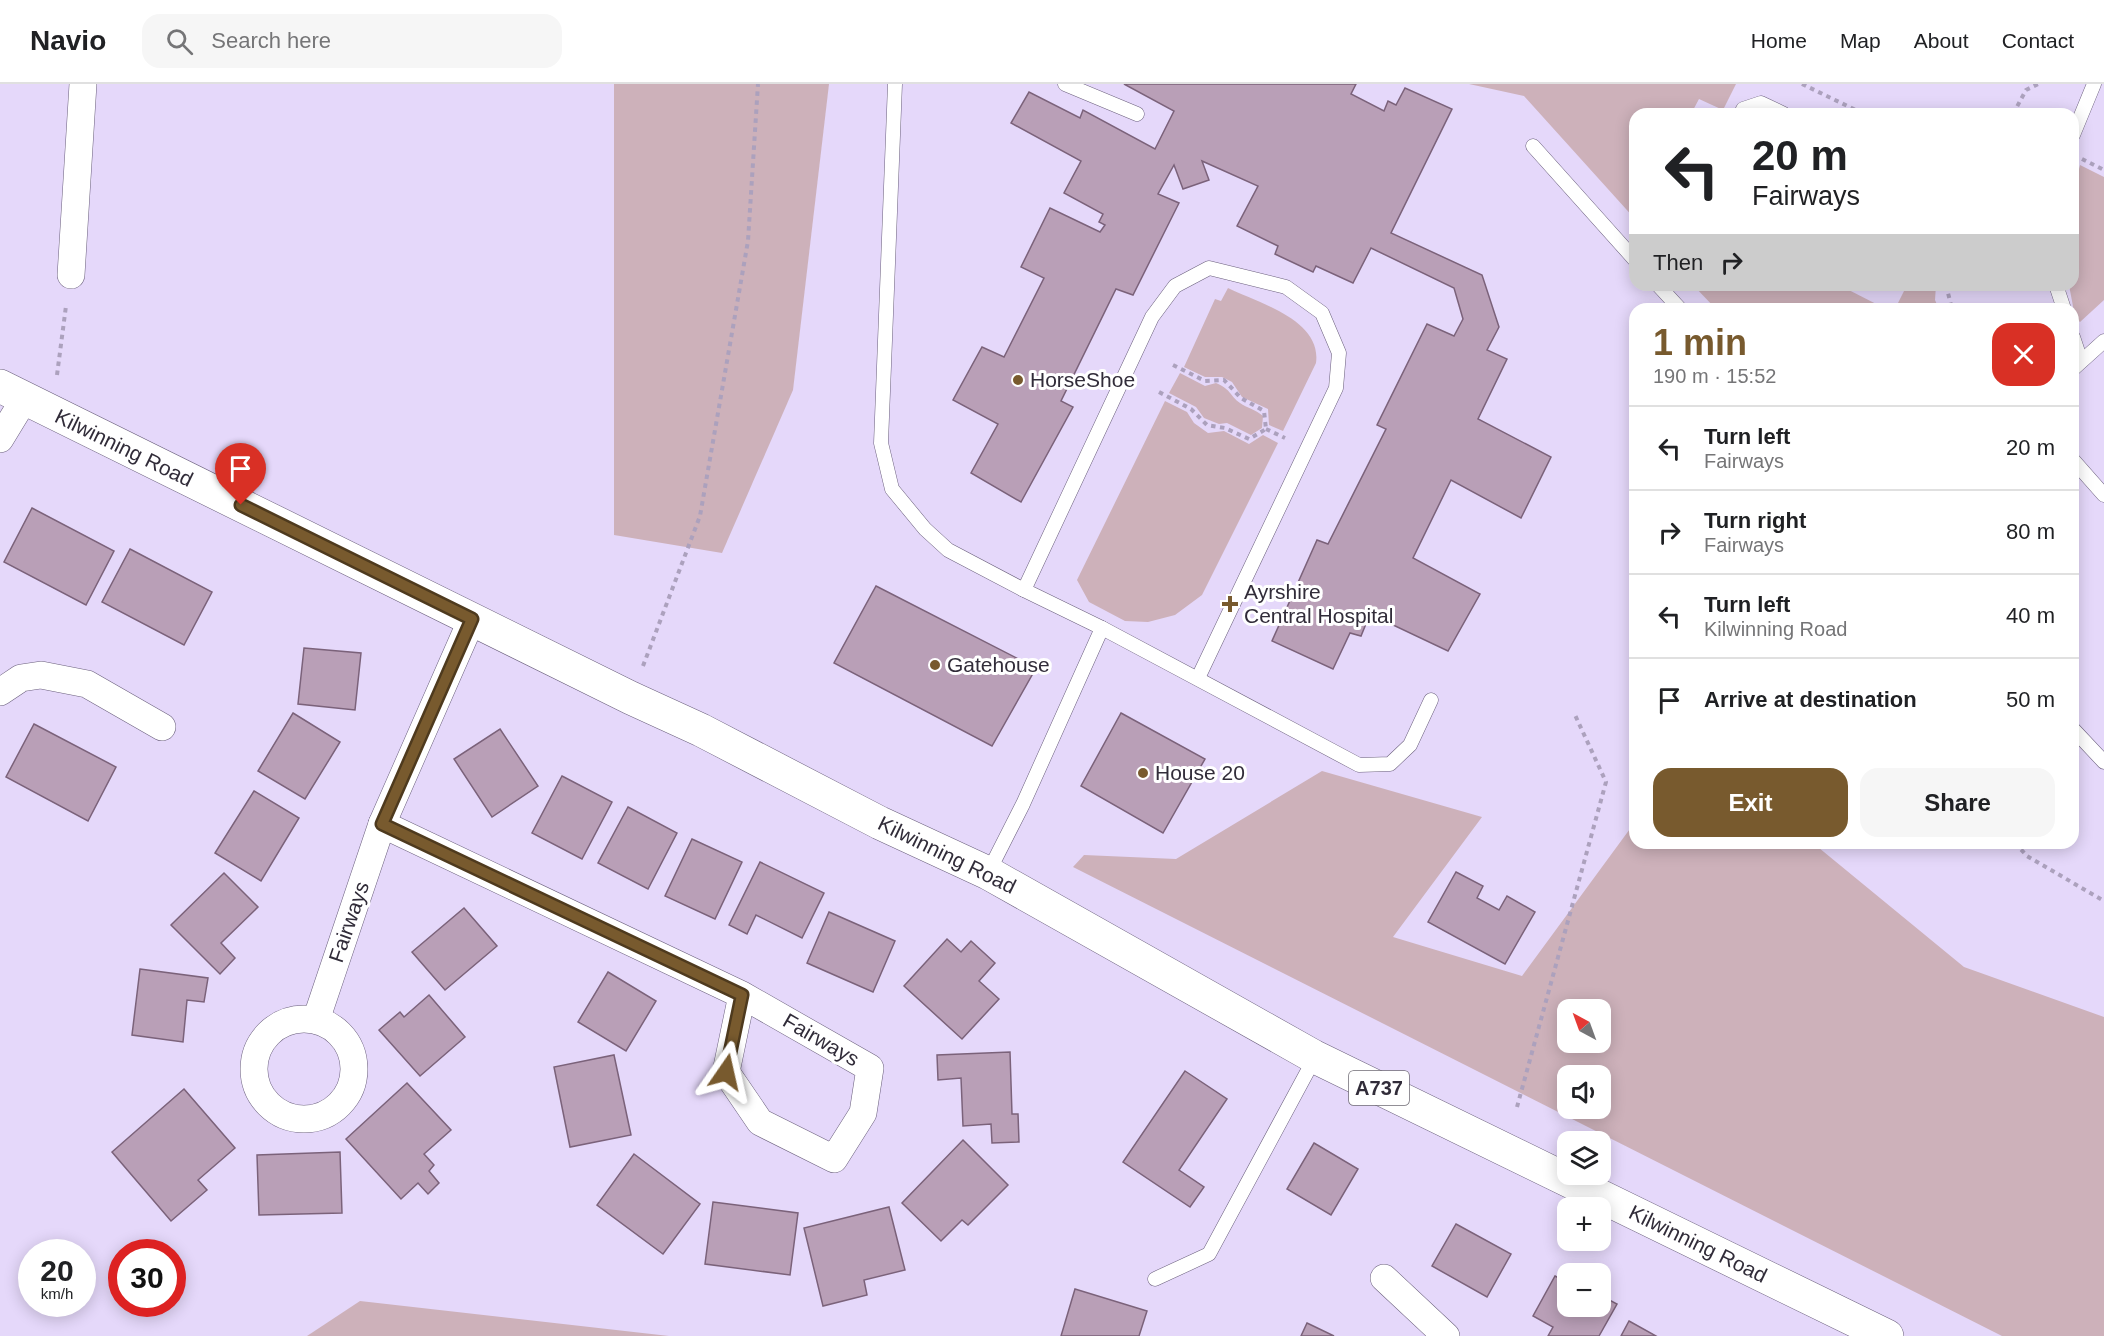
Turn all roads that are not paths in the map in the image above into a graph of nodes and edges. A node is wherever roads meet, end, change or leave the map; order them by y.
1 (83, 84) edge
2 (895, 84) edge
3 (1065, 84) edge
4 (2094, 84) edge
5 (1746, 108) edge
6 (1771, 108) edge
7 (1137, 114) dead end
8 (2079, 120) edge
9 (1533, 146) dead end
10 (1629, 253) edge
11 (71, 275) road end
12 (1664, 291) edge
13 (1674, 303) edge
14 (2104, 341) edge
15 (2079, 363) edge
16 (25, 399) edge
17 (0, 440) edge
18 (2079, 467) edge
19 (2104, 495) edge
20 (1024, 591) junction
21 (472, 619) junction
22 (1102, 628) junction
23 (1198, 678) junction
24 (0, 692) edge
25 (1431, 700) dead end
26 (162, 727) dead end
27 (2079, 735) edge
28 (2104, 762) edge
29 (382, 824) junction
30 (988, 873) junction
31 (742, 995) junction
32 (316, 1020) dead end
33 (1313, 1056) junction
34 (1384, 1278) dead end
35 (1155, 1279) dead end
36 (1446, 1336) edge
37 (1887, 1336) edge

1 - 11 street
2 - 20 lane
3 - 7 lane
4 - 8 lane
5 - 6 lane
9 - 10 lane
12 - 13 lane
14 - 15 lane
16 - 17 street
16 - 21 main road, Kilwinning Road / A737
18 - 19 lane
20 - 22 lane
20 - 23 lane
21 - 29 street, Fairways
21 - 30 main road, Kilwinning Road / A737
22 - 23 lane
22 - 30 lane
23 - 25 lane
24 - 26 street
27 - 28 lane
29 - 31 street, Fairways
29 - 32 street, Fairways
30 - 33 main road, Kilwinning Road / A737
31 - 31 street, Fairways
33 - 35 lane
33 - 37 main road, Kilwinning Road / A737
34 - 36 street

